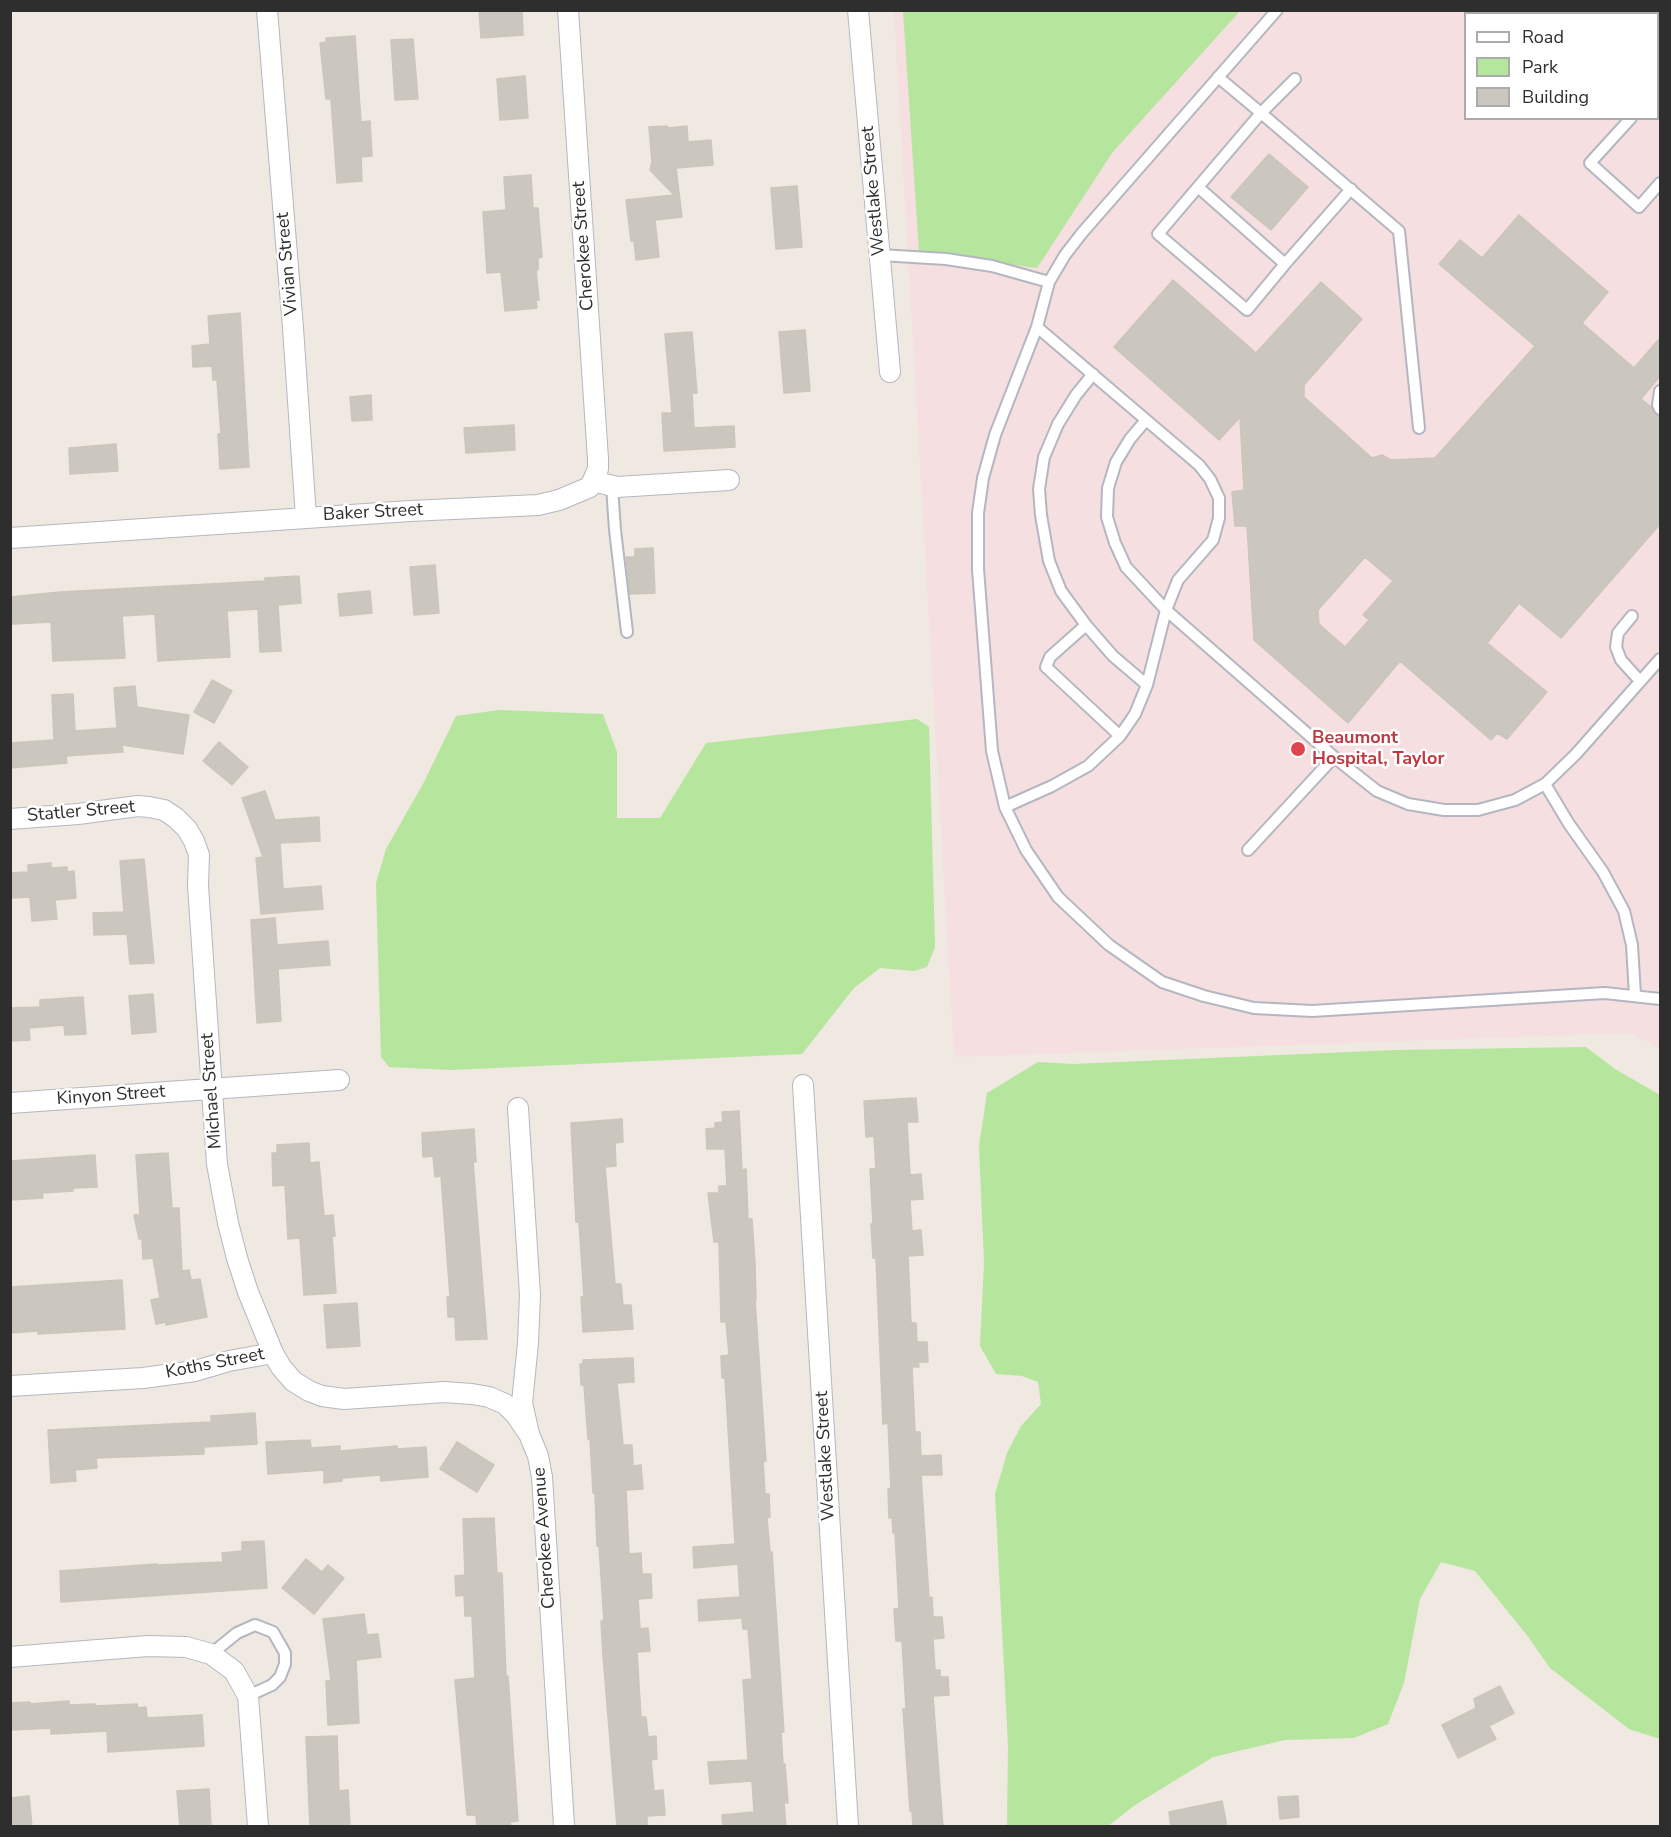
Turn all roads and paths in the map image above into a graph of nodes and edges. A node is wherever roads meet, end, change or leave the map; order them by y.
1 (267, 10) edge
2 (568, 10) edge
3 (858, 10) edge
4 (1277, 10) edge
5 (1218, 77) junction
6 (1295, 79) dead end
7 (1261, 113) junction
8 (1629, 120) edge
9 (1660, 183) edge
10 (1198, 187) junction
11 (1351, 189) junction
12 (879, 255) junction
13 (1285, 264) junction
14 (1049, 282) junction
15 (1037, 327) junction
16 (890, 372) dead end
17 (1093, 374) junction
18 (1660, 391) edge
19 (1660, 409) edge
20 (1146, 420) junction
21 (1419, 428) dead end
22 (729, 480) dead end
23 (593, 481) junction
24 (612, 486) junction
25 (306, 517) junction
26 (10, 538) edge
27 (1166, 610) junction
28 (1632, 616) dead end
29 (1086, 625) junction
30 (627, 632) dead end
31 (1660, 659) edge
32 (1640, 681) junction
33 (1147, 685) junction
34 (1120, 736) junction
35 (1334, 757) junction
36 (1545, 784) junction
37 (1005, 807) junction
38 (10, 819) edge
39 (183, 824) joint
40 (1248, 850) dead end
41 (1635, 995) junction
42 (1660, 999) edge
43 (339, 1080) dead end
44 (803, 1085) dead end
45 (211, 1089) junction
46 (10, 1103) edge
47 (518, 1108) dead end
48 (273, 1353) junction
49 (10, 1386) edge
50 (529, 1434) junction
51 (210, 1654) junction
52 (10, 1657) edge
53 (248, 1696) junction
54 (258, 1827) edge
55 (564, 1827) edge
56 (848, 1827) edge

1 - 25 street, Vivian Street
2 - 23 street, Cherokee Street
3 - 12 street, Westlake Street
4 - 5 lane
5 - 7 lane
5 - 14 lane
6 - 7 lane
7 - 10 lane
7 - 11 lane
8 - 9 lane
10 - 13 lane
10 - 13 lane
11 - 13 lane
11 - 21 lane
12 - 14 lane
12 - 16 street, Westlake Street
14 - 15 lane
15 - 17 lane
15 - 37 lane
17 - 20 lane
17 - 29 lane
18 - 19 lane
20 - 27 lane
20 - 27 lane
22 - 24 street
23 - 24 street
23 - 25 street, Baker Street
24 - 30 lane
25 - 26 street, Baker Street
27 - 33 lane
27 - 35 lane
28 - 32 lane
29 - 33 lane
29 - 34 lane
31 - 32 lane
32 - 36 lane
33 - 34 lane
34 - 37 lane
35 - 36 lane
35 - 40 lane
36 - 41 lane
37 - 41 lane
38 - 39 street, Statler Street
39 - 45 street, Michael Street
41 - 42 lane
43 - 45 street, Kinyon Street
44 - 56 street, Westlake Street
45 - 46 street, Kinyon Street
45 - 48 street, Michael Street
47 - 50 street, Cherokee Avenue
48 - 49 street, Koths Street
48 - 50 street, Koths Street
50 - 55 street, Cherokee Avenue
51 - 52 street
51 - 53 street
51 - 53 lane
53 - 54 street

